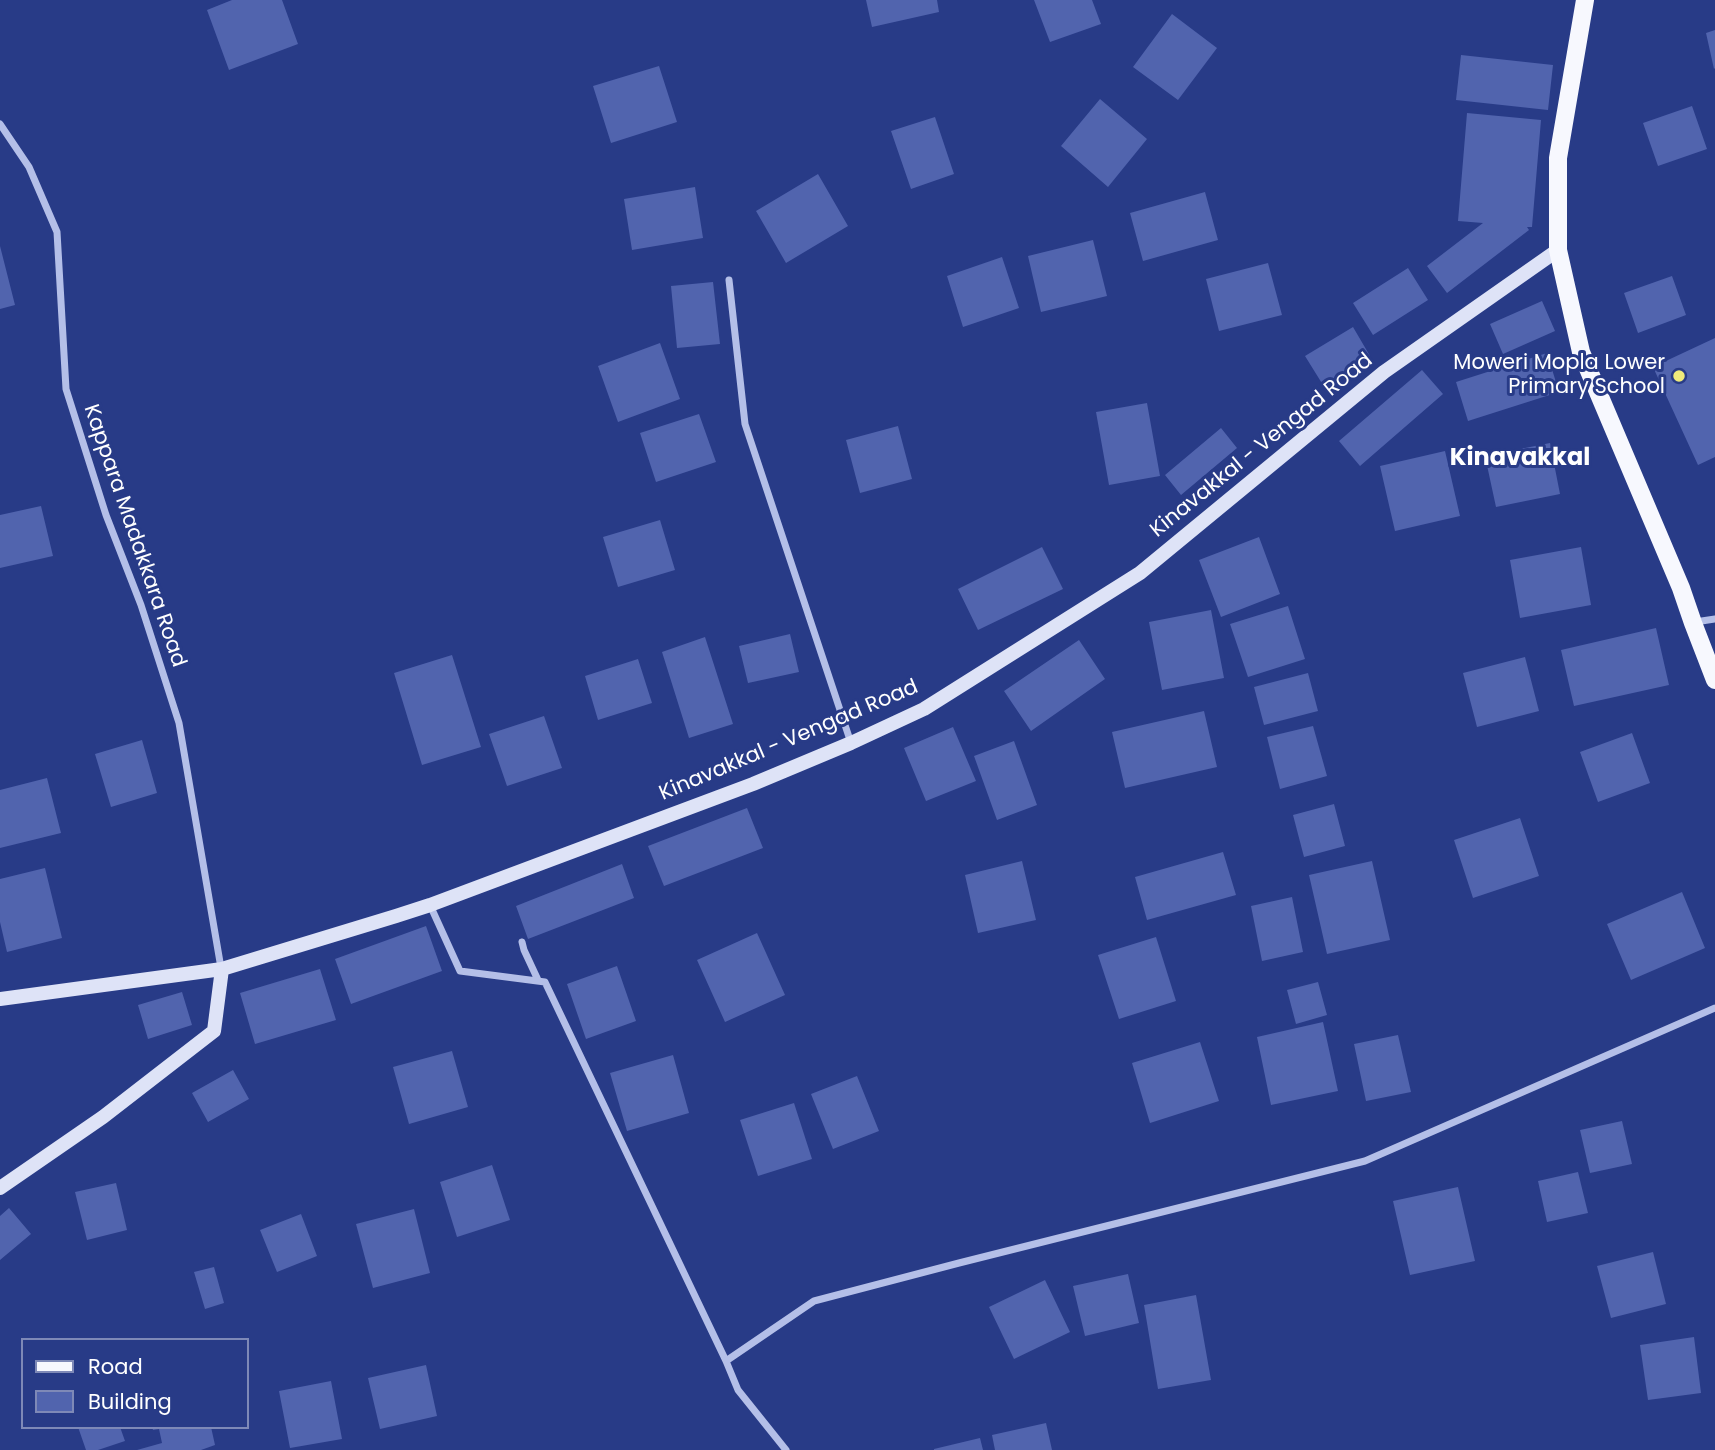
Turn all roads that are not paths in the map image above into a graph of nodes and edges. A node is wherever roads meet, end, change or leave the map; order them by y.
1 (1585, 0) edge
2 (0, 124) edge
3 (1558, 250) junction
4 (729, 280) dead end
5 (1715, 619) edge
6 (1693, 622) junction
7 (1715, 680) edge
8 (851, 743) junction
9 (430, 905) junction
10 (522, 942) dead end
11 (222, 969) junction
12 (538, 980) junction
13 (0, 998) edge
14 (1715, 1008) edge
15 (0, 1188) edge
16 (726, 1361) junction
17 (786, 1450) edge

1 - 3 main road
2 - 11 street, Kappara Madakkara Road
3 - 6 main road
3 - 8 main road, Kinavakkal - Vengad Road
4 - 8 street
5 - 6 street
6 - 7 main road
8 - 9 main road, Kinavakkal - Vengad Road
9 - 11 main road, Kinavakkal - Vengad Road
9 - 12 street
10 - 12 street
11 - 13 main road, Kinavakkal - Vengad Road
11 - 15 main road
12 - 16 street
14 - 16 street
16 - 17 street

